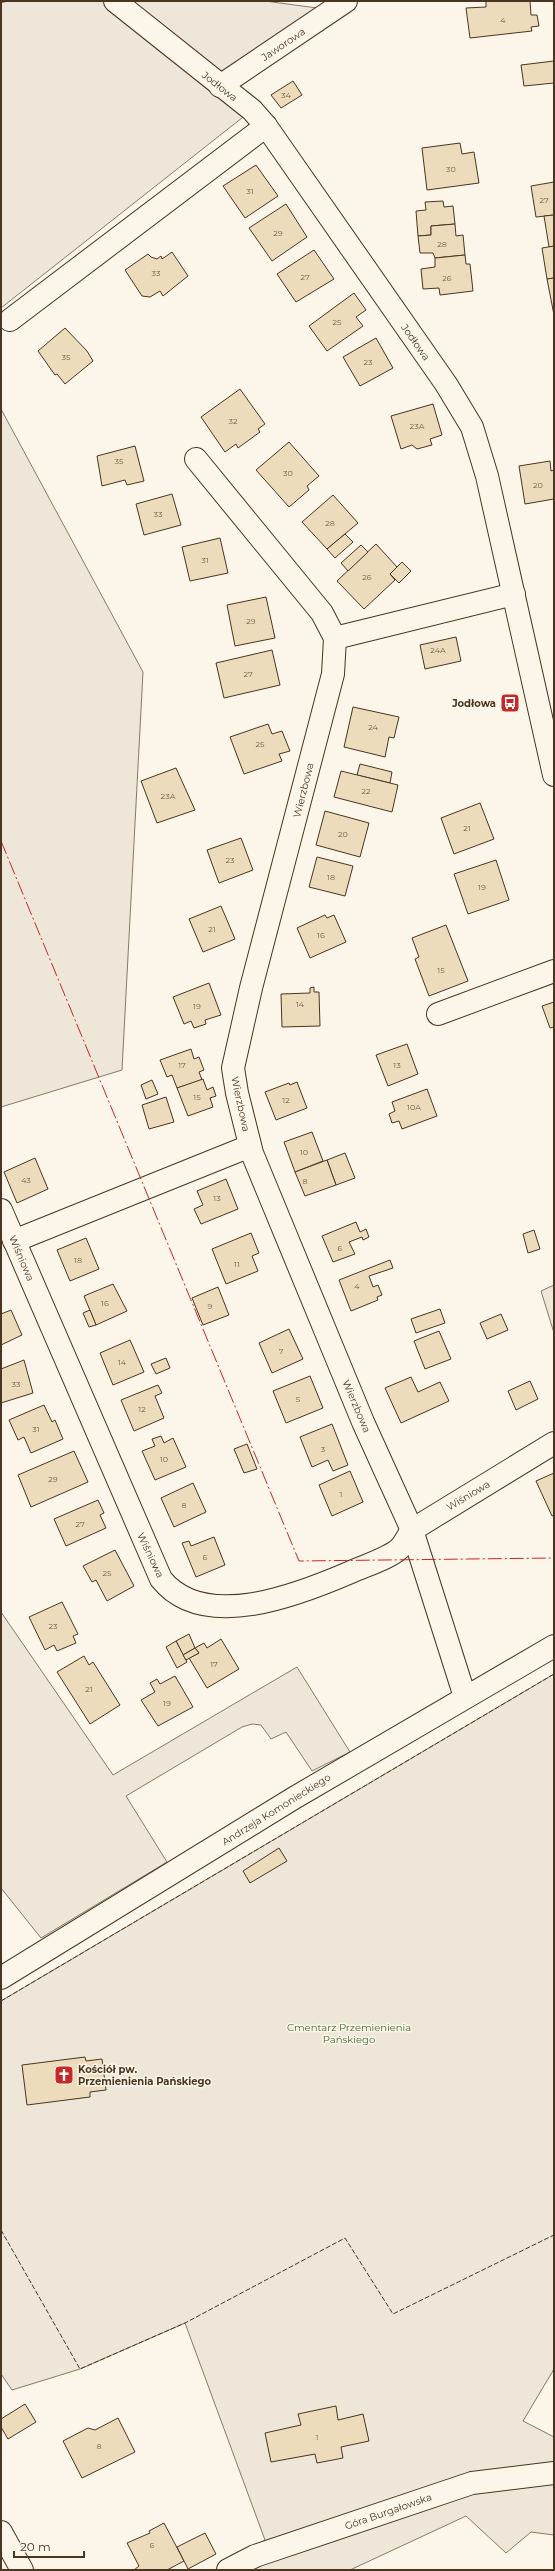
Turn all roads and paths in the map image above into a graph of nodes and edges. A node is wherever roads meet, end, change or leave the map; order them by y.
1 (115, 1) edge
2 (346, 1) edge
3 (220, 86) junction
4 (266, 126) junction
5 (10, 320) dead end
6 (196, 459) dead end
7 (514, 594) junction
8 (335, 638) junction
9 (553, 766) edge
10 (554, 971) edge
11 (438, 1014) dead end
12 (250, 1146) junction
13 (1, 1210) edge
14 (14, 1241) junction
15 (554, 1443) edge
16 (412, 1530) junction
17 (554, 1646) edge
18 (465, 1697) junction
19 (1, 1978) edge
20 (554, 2473) edge
21 (1, 2532) edge
22 (22, 2570) edge
23 (228, 2570) edge

1 - 3 street, Jodłowa
2 - 3 street, Jaworowa
3 - 4 street, Jodłowa
4 - 5 street
4 - 7 street, Jodłowa
6 - 8 street
7 - 8 street
7 - 9 street, Jodłowa
8 - 12 street, Wierzbowa
10 - 11 street
12 - 14 street
12 - 16 street, Wierzbowa
13 - 14 street, Wiśniowa
14 - 16 street, Wiśniowa
15 - 16 street, Wiśniowa
16 - 18 street, Wierzbowa
17 - 18 street, Andrzeja Komonieckiego
18 - 19 street, Andrzeja Komonieckiego
20 - 23 street, Góra Burgałowska
21 - 22 street

